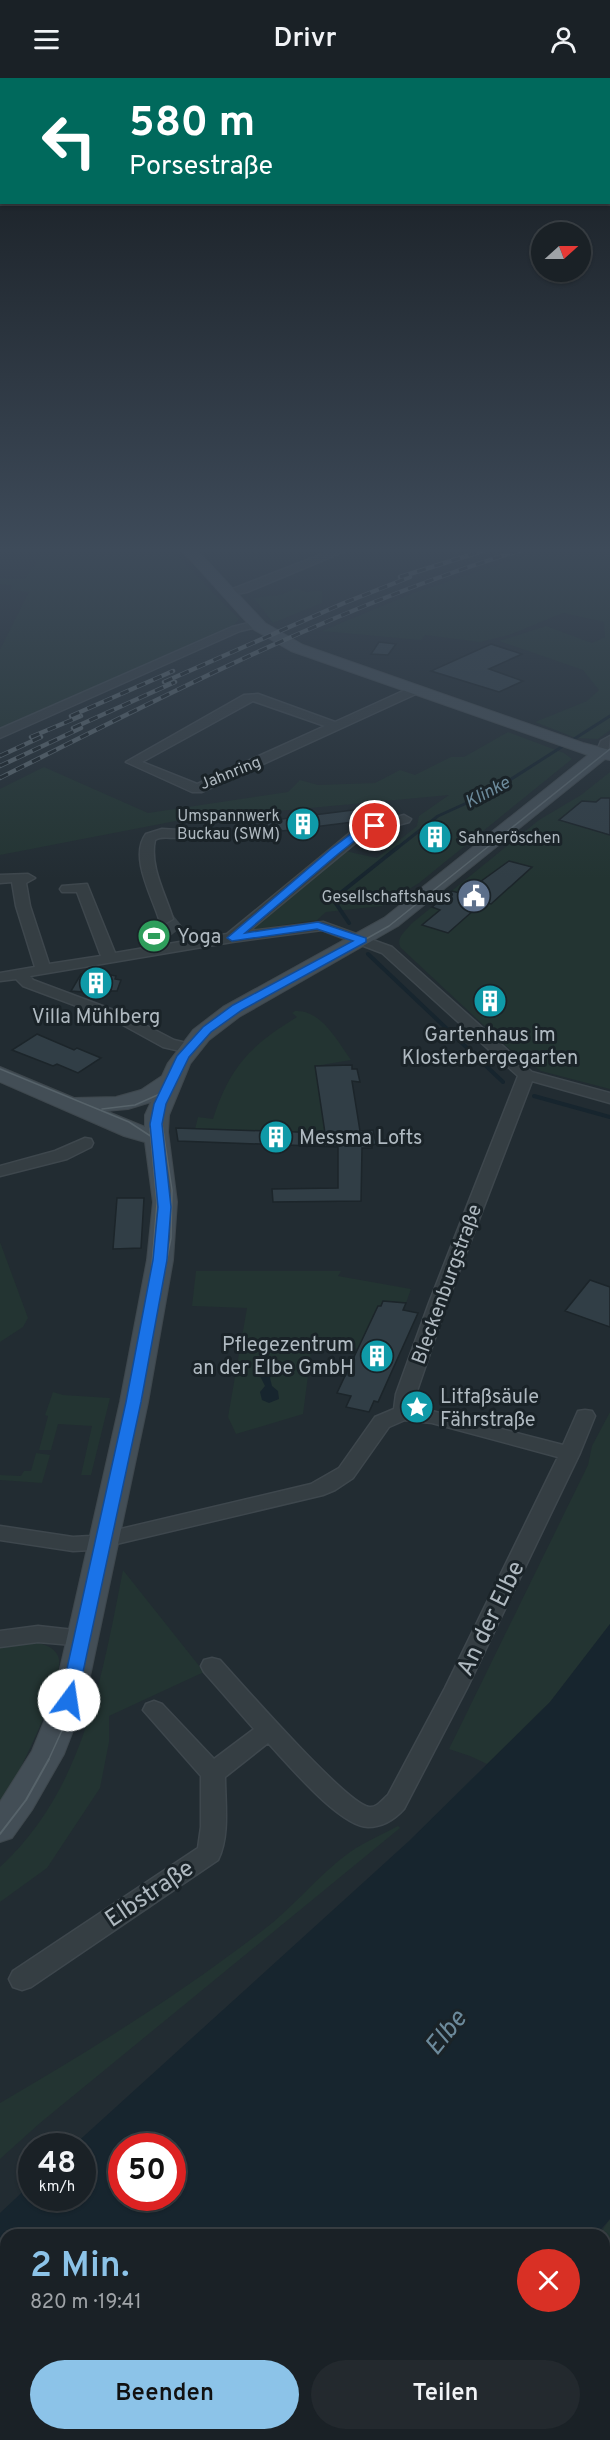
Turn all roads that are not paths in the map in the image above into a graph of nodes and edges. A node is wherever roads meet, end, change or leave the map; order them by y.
1 (170, 658) edge
2 (324, 658) edge
3 (414, 690) junction
4 (336, 726) junction
5 (0, 734) edge
6 (608, 750) edge
7 (404, 819) dead end
8 (179, 834) dead end
9 (0, 879) edge
10 (68, 889) dead end
11 (166, 919) tunnel mouth
12 (232, 938) junction
13 (362, 940) junction
14 (109, 958) junction
15 (43, 969) junction
16 (20, 974) junction
17 (0, 977) edge
18 (189, 1048) junction
19 (0, 1074) edge
20 (526, 1075) junction
21 (170, 1082) junction
22 (610, 1098) edge
23 (65, 1101) junction
24 (157, 1138) junction
25 (85, 1143) dead end
26 (0, 1171) edge
27 (403, 1413) junction
28 (585, 1416) dead end
29 (570, 1453) junction
30 (0, 1533) edge
31 (104, 1540) junction
32 (84, 1638) junction
33 (0, 1639) edge
34 (212, 1666) dead end
35 (154, 1710) dead end
36 (269, 1730) junction
37 (213, 1773) junction
38 (0, 1828) edge
39 (22, 1979) dead end

1 - 5 street
2 - 3 main road
3 - 4 street, Jahnring
3 - 6 main road
4 - 4 street, Jahnring
6 - 13 main road
7 - 12 street
8 - 11 street
9 - 15 street
10 - 14 street
12 - 13 street
12 - 14 street
13 - 18 main road
13 - 20 street
14 - 15 street
15 - 16 street
16 - 17 street
16 - 18 street
18 - 21 main road
19 - 23 main road
20 - 22 street
20 - 27 street, Bleckenburgstraße
21 - 23 main road
21 - 24 main road
23 - 24 main road
24 - 31 main road
25 - 26 street
27 - 29 street
27 - 31 street
28 - 29 street, An der Elbe
29 - 36 street, An der Elbe
30 - 31 street
31 - 32 main road
32 - 33 street
32 - 38 main road
34 - 36 street
35 - 37 street
36 - 37 street
37 - 39 street, Elbstraße

